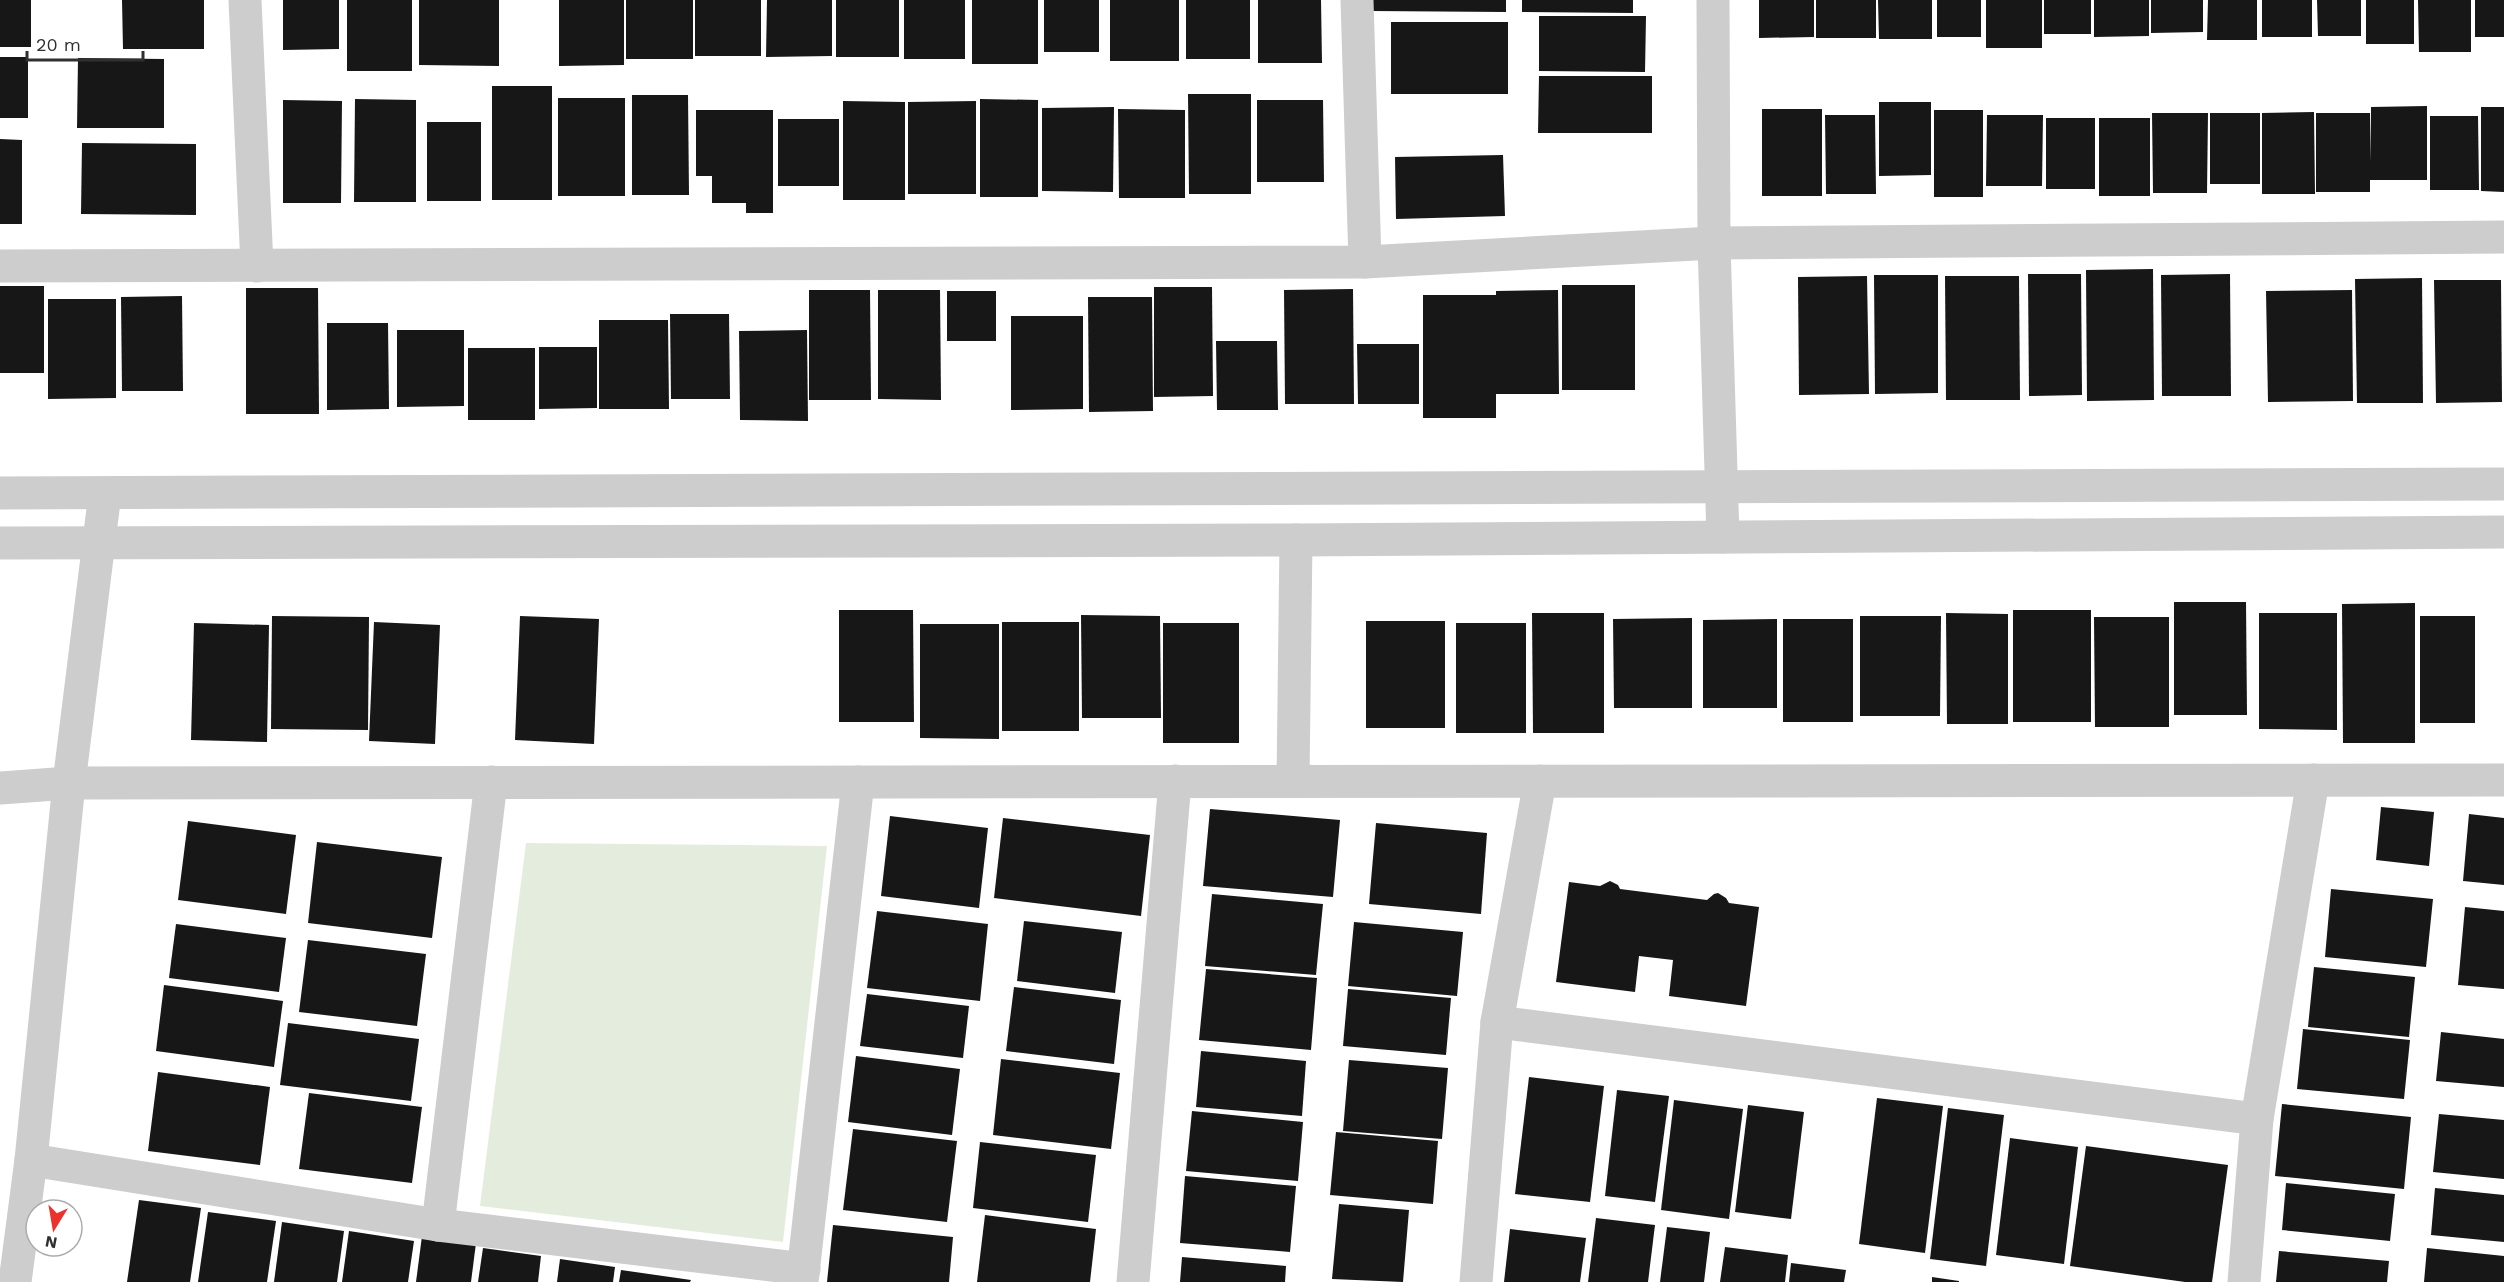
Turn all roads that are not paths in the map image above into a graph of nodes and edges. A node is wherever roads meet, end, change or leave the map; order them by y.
1 (245, 0) edge
2 (1357, 0) edge
3 (1713, 0) edge
4 (2504, 237) edge
5 (1714, 243) junction
6 (1365, 262) junction
7 (0, 266) edge
8 (257, 266) junction
9 (2504, 484) edge
10 (1722, 488) junction
11 (0, 493) edge
12 (105, 493) junction
13 (2504, 532) edge
14 (1723, 537) junction
15 (1296, 540) junction
16 (0, 543) edge
17 (99, 543) junction
18 (2313, 780) junction
19 (2504, 780) edge
20 (1175, 781) junction
21 (1293, 781) junction
22 (1540, 781) junction
23 (491, 782) junction
24 (858, 782) junction
25 (69, 783) junction
26 (0, 788) edge
27 (1497, 1022) junction
28 (2257, 1119) junction
29 (31, 1160) junction
30 (438, 1225) junction
31 (803, 1276) edge
32 (15, 1282) edge
33 (1133, 1282) edge
34 (1476, 1282) edge
35 (2244, 1282) edge

1 - 8 street
2 - 6 street
3 - 5 street
4 - 5 street
5 - 6 street
5 - 10 street
6 - 8 street
7 - 8 street
9 - 10 street
10 - 12 street
10 - 14 street
11 - 12 street
12 - 17 street
13 - 14 street
14 - 15 street
15 - 17 street
15 - 21 street
16 - 17 street
17 - 25 street
18 - 19 street
18 - 22 street
18 - 28 street
20 - 21 street
20 - 24 street
20 - 33 street
21 - 22 street
22 - 27 street
23 - 24 street
23 - 25 street
23 - 30 street
24 - 31 street
25 - 26 street
25 - 29 street
27 - 28 street
27 - 34 street
28 - 35 street
29 - 30 street
29 - 32 street
30 - 31 street

